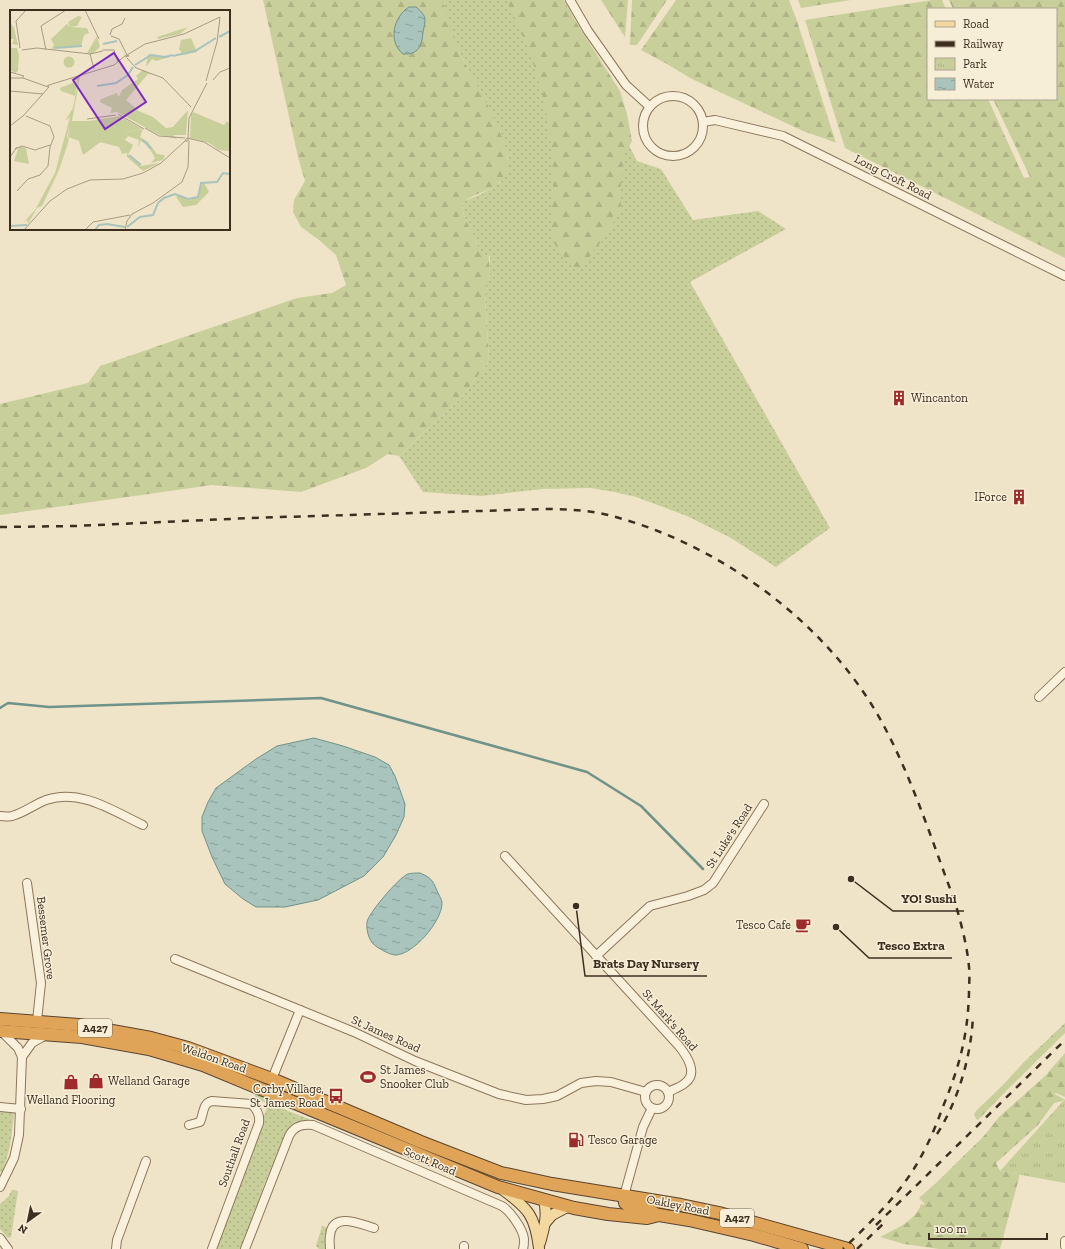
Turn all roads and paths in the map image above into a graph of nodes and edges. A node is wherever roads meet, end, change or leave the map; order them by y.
1 (570, 0) edge
2 (649, 106) junction
3 (703, 122) junction
4 (1065, 276) edge
5 (1065, 672) edge
6 (1039, 697) dead end
7 (764, 804) dead end
8 (0, 816) edge
9 (143, 825) dead end
10 (505, 856) dead end
11 (27, 883) dead end
12 (596, 956) junction
13 (175, 959) dead end
14 (300, 1010) junction
15 (37, 1021) junction
16 (0, 1027) edge
17 (49, 1034) junction
18 (22, 1057) junction
19 (272, 1079) junction
20 (646, 1092) junction
21 (668, 1092) junction
22 (0, 1107) edge
23 (652, 1108) junction
24 (21, 1110) junction
25 (188, 1125) dead end
26 (146, 1161) dead end
27 (501, 1173) junction
28 (552, 1184) joint
29 (0, 1187) edge
30 (498, 1187) junction
31 (624, 1196) junction
32 (544, 1200) junction
33 (569, 1206) junction
34 (608, 1214) junction
35 (658, 1215) junction
36 (546, 1222) junction
37 (374, 1228) dead end
38 (0, 1238) edge
39 (8, 1249) edge
40 (116, 1249) edge
41 (212, 1249) edge
42 (245, 1249) edge
43 (330, 1249) edge
44 (523, 1249) edge
45 (539, 1249) edge
46 (802, 1249) edge
47 (848, 1249) edge

1 - 2 street
2 - 3 street
2 - 3 street
3 - 4 street, Long Croft Road
5 - 6 street
7 - 12 street, St Luke's Road
8 - 9 street
10 - 12 street, St Mark's Road
11 - 15 street, Bessemer Grove
12 - 21 street, St Mark's Road
13 - 14 street, St James Road
14 - 19 street
14 - 20 street, St James Road
15 - 16 highway, Weldon Road / A427
15 - 19 highway, Weldon Road / A427
16 - 17 highway, Weldon Road / A427
16 - 18 street
17 - 18 street
17 - 30 highway, Weldon Road / A427
18 - 24 street
19 - 27 highway, Weldon Road / A427
20 - 21 street
20 - 23 street
21 - 23 street
22 - 24 street
23 - 31 street
24 - 29 street
25 - 41 street, Southall Road
26 - 40 street
27 - 28 highway, Weldon Road / A427
27 - 32 highway
28 - 31 highway, Oakley Road / A427
30 - 32 highway, Weldon Road / A427
30 - 45 main road
31 - 34 highway
31 - 35 highway
31 - 47 highway, Oakley Road / A427
32 - 33 highway, Oakley Road / A427
32 - 36 main road
33 - 34 highway, Oakley Road / A427
33 - 36 main road
34 - 35 highway, Oakley Road / A427
35 - 46 highway, Oakley Road / A427
36 - 45 main road
37 - 43 street
38 - 39 street
42 - 44 street, Scott Road

